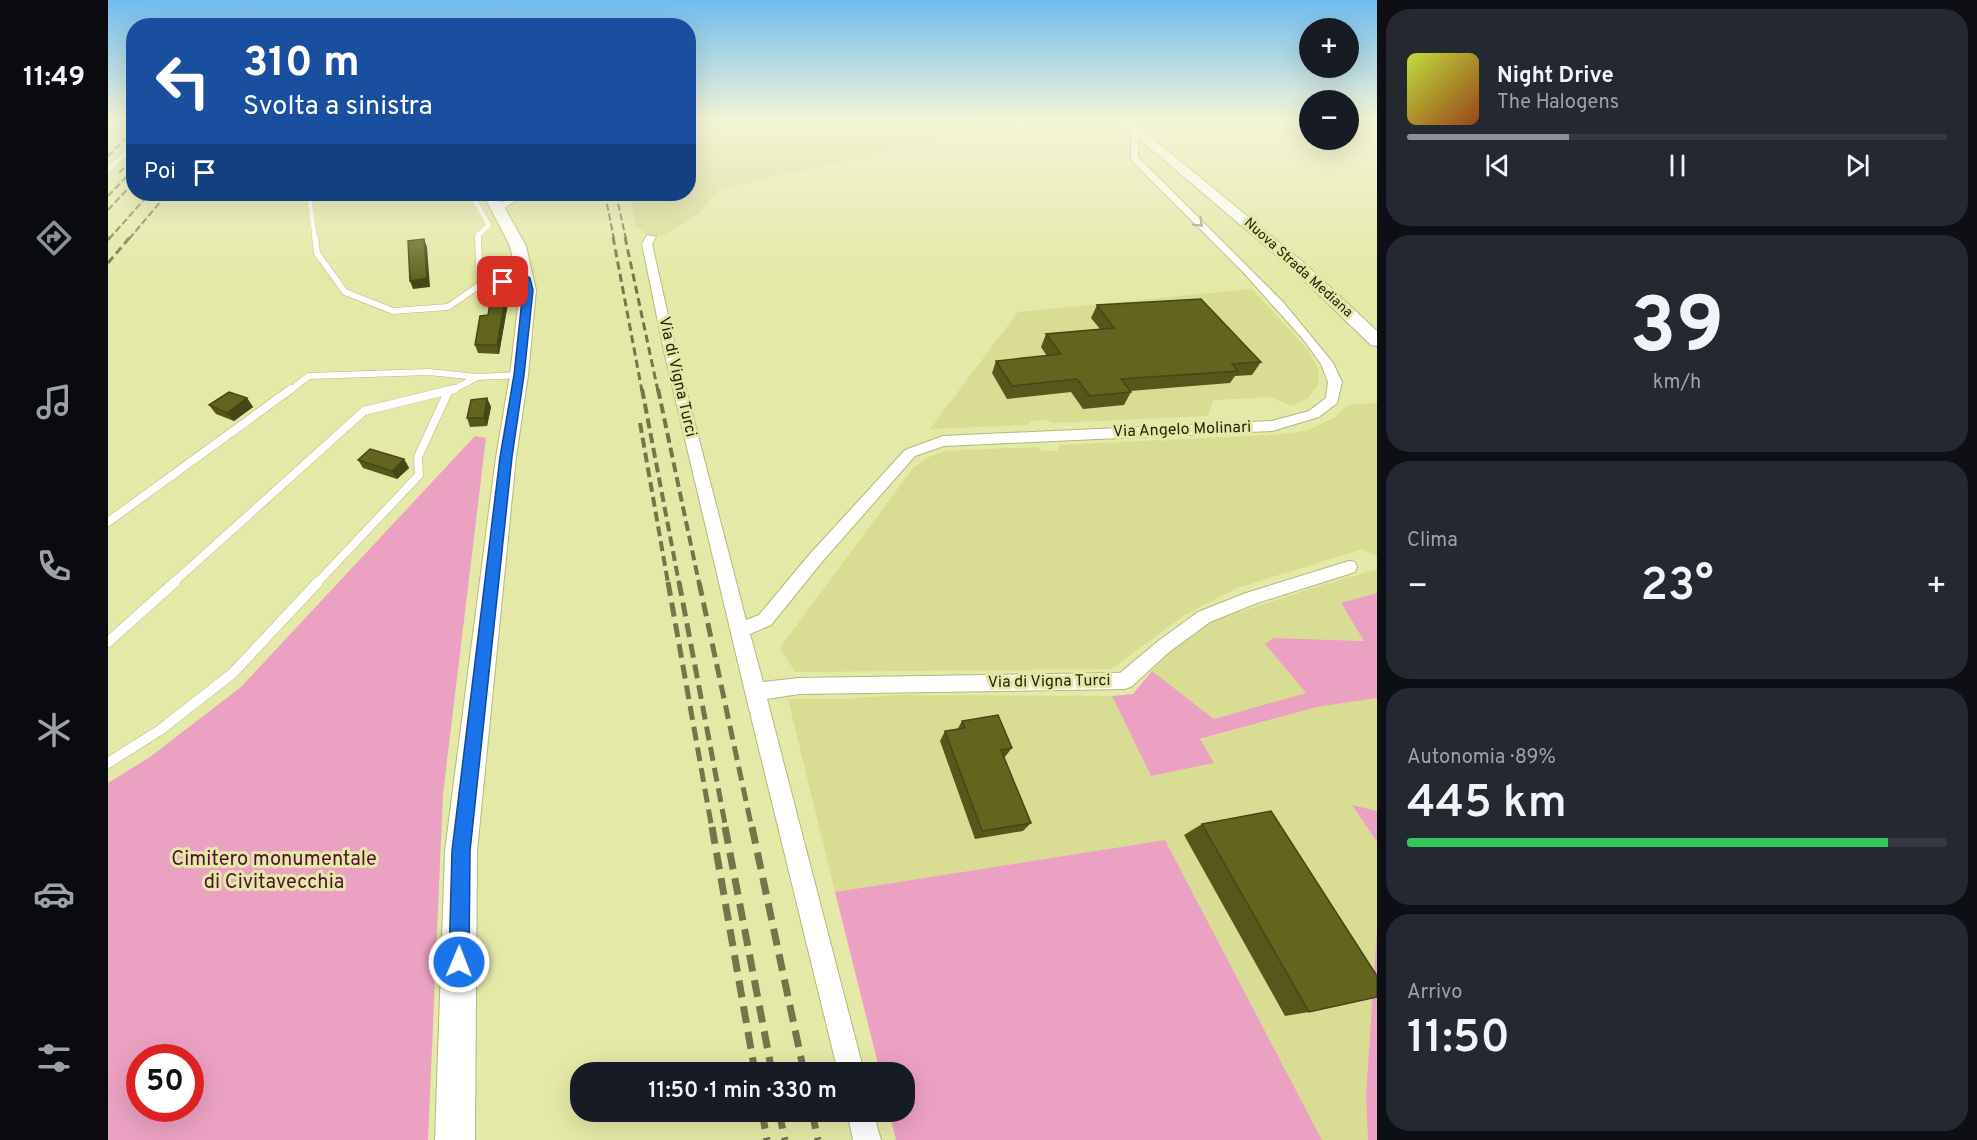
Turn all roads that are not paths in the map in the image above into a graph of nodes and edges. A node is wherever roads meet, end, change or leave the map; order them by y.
1 (1148, 172) edge
2 (1190, 172) edge
3 (1198, 172) edge
4 (310, 201) edge
5 (475, 201) edge
6 (495, 201) edge
7 (651, 237) dead end
8 (525, 278) junction
9 (480, 285) junction
10 (1377, 323) edge
11 (1377, 341) edge
12 (519, 375) junction
13 (477, 377) junction
14 (448, 392) junction
15 (108, 522) edge
16 (1349, 567) dead end
17 (740, 630) junction
18 (108, 642) edge
19 (754, 692) junction
20 (108, 763) edge
21 (848, 1062) edge
22 (862, 1122) edge
23 (455, 1140) edge
24 (867, 1140) edge

1 -> 17 street, Via Angelo Molinari
2 - 11 street, Nuova Strada Mediana
3 - 10 street, Nuova Strada Mediana
4 - 9 lane
5 - 9 lane
6 - 8 street
7 - 17 street, Via di Vigna Turci
8 - 9 lane
8 - 12 street
12 - 13 lane
12 - 23 street
13 - 14 lane
13 - 15 lane
14 - 18 lane
14 - 20 lane
16 - 19 street, Via di Vigna Turci
17 - 19 street, Via di Vigna Turci
19 - 21 street, Via di Vigna Turci
22 - 24 street

